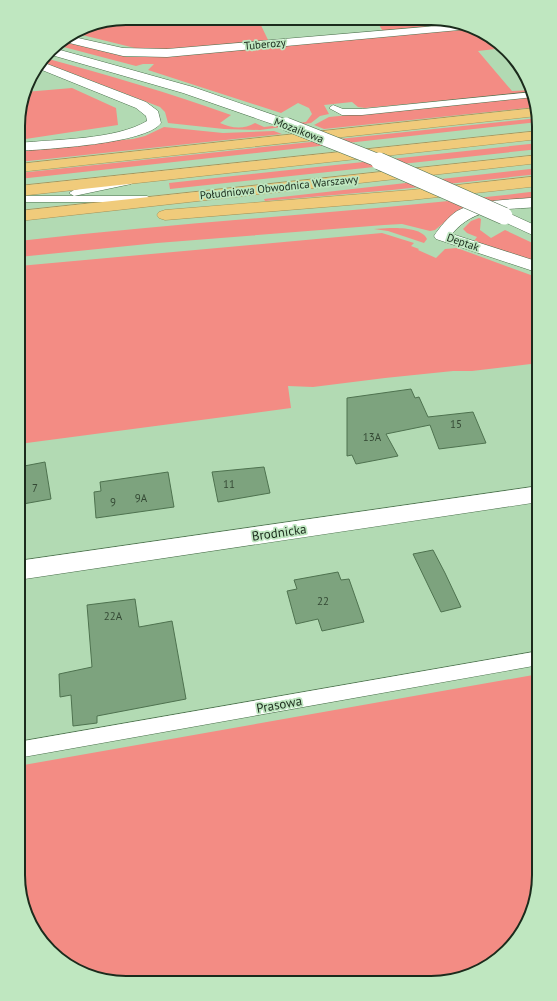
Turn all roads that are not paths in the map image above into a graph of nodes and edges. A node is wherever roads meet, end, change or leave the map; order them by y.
1 (454, 28) edge
2 (73, 41) edge
3 (57, 53) edge
4 (45, 67) edge
5 (527, 95) edge
6 (333, 108) dead end
7 (531, 113) edge
8 (532, 136) edge
9 (25, 146) edge
10 (532, 160) edge
11 (25, 167) edge
12 (165, 175) junction
13 (532, 182) edge
14 (25, 190) edge
15 (25, 199) edge
16 (45, 199) junction
17 (172, 199) junction
18 (532, 203) edge
19 (25, 204) edge
20 (25, 215) edge
21 (25, 227) edge
22 (532, 230) edge
23 (532, 266) edge
24 (532, 495) edge
25 (25, 570) edge
26 (532, 659) edge
27 (25, 749) edge

1 - 2 street, Tuberozy
3 - 22 street, Mozaikowa, bridge
4 - 9 street
5 - 6 lane
7 - 11 highway
8 - 12 highway, Południowa Obwodnica Warszawy
10 - 17 highway, Południowa Obwodnica Warszawy
12 - 14 highway, Południowa Obwodnica Warszawy
12 - 16 lane
13 - 21 highway
15 - 16 lane
16 - 17 lane
16 - 19 lane
17 - 20 highway, Południowa Obwodnica Warszawy
18 - 23 street, Deptak
24 - 25 street, Brodnicka
26 - 27 lane, Prasowa

